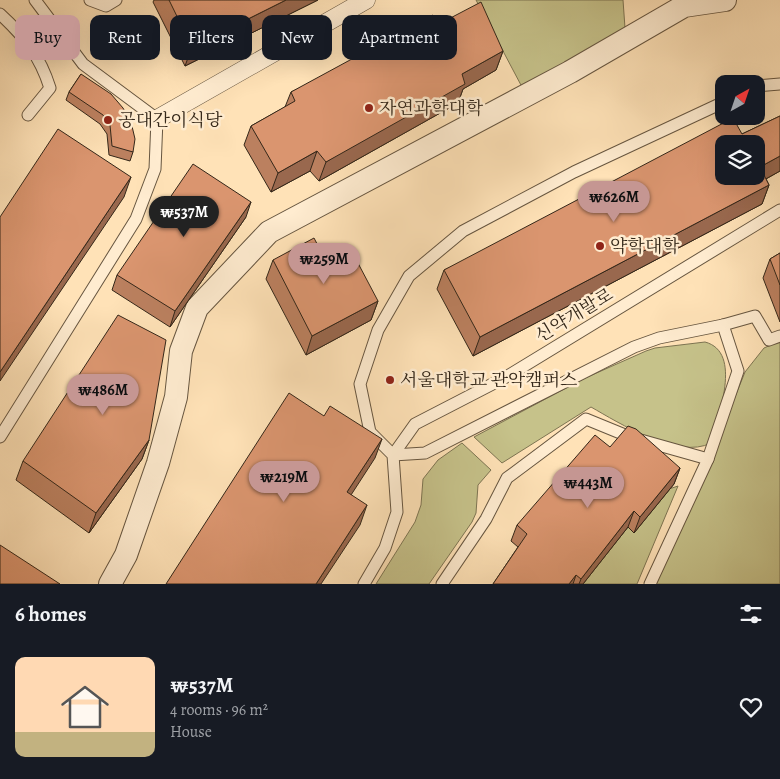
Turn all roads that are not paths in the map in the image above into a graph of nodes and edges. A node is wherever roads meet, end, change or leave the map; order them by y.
1 (35, 0) edge
2 (90, 0) edge
3 (116, 0) edge
4 (366, 0) edge
5 (725, 0) edge
6 (0, 14) edge
7 (780, 84) edge
8 (765, 85) edge
9 (715, 106) edge
10 (28, 115) dead end
11 (157, 119) junction
12 (780, 210) edge
13 (723, 325) junction
14 (780, 336) edge
15 (0, 437) edge
16 (393, 455) junction
17 (708, 459) junction
18 (110, 584) edge
19 (364, 584) edge
20 (442, 584) edge
21 (650, 584) edge

1 - 11 lane
2 - 3 lane
4 - 11 street
5 - 18 street
6 - 10 lane
7 - 8 lane
9 - 16 lane
11 - 15 lane
12 - 16 lane, 신약개발로
13 - 14 lane
13 - 16 lane
13 - 17 lane
16 - 19 lane
17 - 20 lane
17 - 21 lane

